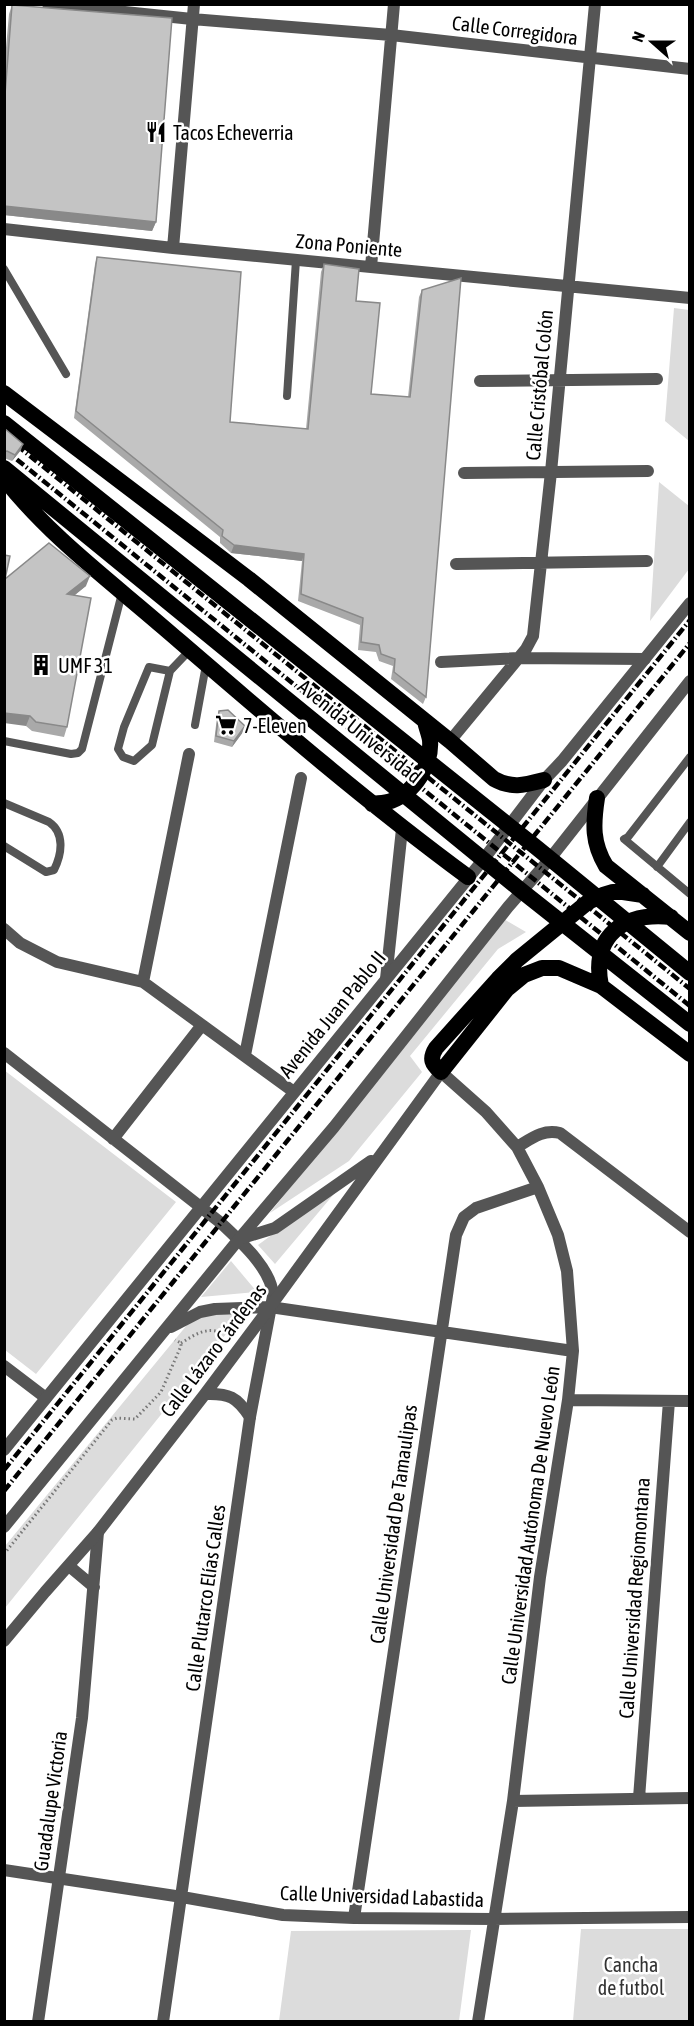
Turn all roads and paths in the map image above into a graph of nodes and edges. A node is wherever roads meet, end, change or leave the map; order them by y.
1 (48, 4) edge
2 (194, 4) edge
3 (394, 4) edge
4 (595, 4) edge
5 (192, 19) junction
6 (391, 35) junction
7 (590, 58) junction
8 (690, 69) edge
9 (4, 229) edge
10 (173, 248) junction
11 (296, 260) junction
12 (371, 267) junction
13 (4, 269) edge
14 (567, 287) junction
15 (690, 298) edge
16 (66, 374) dead end
17 (657, 379) dead end
18 (559, 380) junction
19 (480, 381) dead end
20 (4, 393) edge
21 (287, 396) dead end
22 (4, 423) edge
23 (4, 468) edge
24 (648, 471) dead end
25 (551, 472) junction
26 (464, 473) dead end
27 (4, 478) edge
28 (647, 561) dead end
29 (540, 562) junction
30 (456, 564) dead end
31 (122, 591) junction
32 (690, 603) edge
33 (190, 650) junction
34 (519, 658) junction
35 (645, 659) junction
36 (441, 662) dead end
37 (206, 664) junction
38 (170, 671) junction
39 (690, 681) edge
40 (425, 721) junction
41 (195, 725) dead end
42 (4, 741) edge
43 (450, 741) junction
44 (189, 754) dead end
45 (690, 757) edge
46 (301, 778) dead end
47 (544, 780) junction
48 (597, 798) junction
49 (4, 803) edge
50 (372, 804) junction
51 (690, 822) edge
52 (402, 829) junction
53 (4, 846) edge
54 (657, 867) junction
55 (468, 877) junction
56 (688, 890) edge
57 (643, 895) junction
58 (671, 917) junction
59 (4, 929) edge
60 (690, 933) edge
61 (690, 973) edge
62 (386, 979) junction
63 (143, 982) junction
64 (601, 986) junction
65 (690, 1024) edge
66 (202, 1025) junction
67 (4, 1053) edge
68 (690, 1054) edge
69 (245, 1055) junction
70 (441, 1072) junction
71 (294, 1092) junction
72 (113, 1139) junction
73 (517, 1147) junction
74 (379, 1155) junction
75 (538, 1186) junction
76 (202, 1207) junction
77 (690, 1232) edge
78 (239, 1239) junction
79 (270, 1307) junction
80 (166, 1329) junction
81 (442, 1333) junction
82 (157, 1340) junction
83 (181, 1343) junction
84 (573, 1351) junction
85 (4, 1366) edge
86 (222, 1371) junction
87 (205, 1394) junction
88 (46, 1398) junction
89 (568, 1400) junction
90 (669, 1401) junction
91 (690, 1401) edge
92 (250, 1417) junction
93 (4, 1450) edge
94 (4, 1527) edge
95 (98, 1532) junction
96 (4, 1554) edge
97 (69, 1566) junction
98 (94, 1587) junction
99 (4, 1641) edge
100 (639, 1798) junction
101 (690, 1798) edge
102 (513, 1801) junction
103 (4, 1870) edge
104 (58, 1878) junction
105 (182, 1897) junction
106 (690, 1917) edge
107 (354, 1918) junction
108 (494, 1919) junction
109 (38, 2022) edge
110 (163, 2022) edge
111 (478, 2022) edge

1 - 5 street, Calle Corregidora
2 - 5 street
3 - 6 street
4 - 7 street, Calle Cristóbal Colón
5 - 6 street, Calle Corregidora
5 - 10 street
6 - 7 street, Calle Corregidora
6 - 12 street
7 - 8 street, Calle Corregidora
7 - 14 street, Calle Cristóbal Colón
9 - 10 street, Zona Poniente
10 - 11 street, Zona Poniente
11 - 12 street, Zona Poniente
11 - 21 lane
12 - 14 street, Zona Poniente
13 - 16 lane
14 - 15 street, Zona Poniente
14 - 18 street, Calle Cristóbal Colón
17 - 18 street
18 - 19 street
18 - 25 street, Calle Cristóbal Colón
20 - 40 highway
22 - 61 highway, Avenida Universidad
23 - 65 highway, Avenida Universidad
24 - 25 street
25 - 26 street
25 - 29 street, Calle Cristóbal Colón
27 - 31 highway
28 - 29 street
29 - 30 street
29 - 34 street, Calle Cristóbal Colón
31 - 33 highway
31 - 42 lane
32 - 35 street, Avenida Juan Pablo II
33 - 37 highway
33 - 38 lane
34 - 35 street
34 - 36 street
34 - 43 street, Calle Cristóbal Colón
35 - 47 street, Avenida Juan Pablo II
37 - 41 lane
37 - 50 highway
38 - 38 lane
39 - 48 street
40 - 43 highway
40 - 50 highway
43 - 47 highway
44 - 63 street
45 - 54 lane
46 - 69 street
47 - 55 street, Avenida Juan Pablo II
48 - 57 highway
48 - 78 street
49 - 53 lane
50 - 52 highway
51 - 54 lane
52 - 55 highway
52 - 62 street
54 - 56 lane
55 - 62 street, Avenida Juan Pablo II
57 - 58 highway
57 - 70 highway
58 - 60 highway
58 - 64 highway
59 - 63 street
62 - 71 street, Avenida Juan Pablo II
63 - 66 street
64 - 68 highway
64 - 70 highway
66 - 69 street
66 - 72 street
67 - 72 street, Calle Plutarco Elías Calles
69 - 71 street
70 - 73 street, Calle Universidad Autónoma De Nuevo León
70 - 74 street, Calle Lázaro Cárdenas
71 - 76 street, Avenida Juan Pablo II
72 - 76 street, Calle Plutarco Elías Calles
73 - 75 street, Calle Universidad Autónoma De Nuevo León
73 - 77 street
74 - 78 street
74 - 79 street, Calle Lázaro Cárdenas
75 - 81 street, Calle Universidad De Tamaulipas
75 - 84 street, Calle Universidad Autónoma De Nuevo León
76 - 78 street, Calle Plutarco Elías Calles
76 - 88 street, Avenida Juan Pablo II
78 - 79 street, Calle Plutarco Elías Calles
78 - 80 street
79 - 80 street
79 - 81 street
79 - 86 street, Calle Lázaro Cárdenas
79 - 92 street, Calle Plutarco Elías Calles
80 - 82 street
81 - 84 street
81 - 107 street, Calle Universidad De Tamaulipas
82 - 83 path
82 - 94 street
83 - 86 path
83 - 96 path
84 - 89 street, Calle Universidad Autónoma De Nuevo León
85 - 88 street
86 - 87 street, Calle Lázaro Cárdenas
87 - 92 street
87 - 95 street, Calle Lázaro Cárdenas
88 - 93 street, Avenida Juan Pablo II
89 - 90 street
89 - 102 street, Calle Universidad Autónoma De Nuevo León
90 - 91 street
90 - 100 street, Calle Universidad Regiomontana
92 - 105 street, Calle Plutarco Elías Calles
95 - 97 street, Calle Lázaro Cárdenas
95 - 98 street, Guadalupe Victoria
97 - 98 street
97 - 99 street, Calle Lázaro Cárdenas
98 - 104 street, Guadalupe Victoria
100 - 101 street
100 - 102 street
102 - 108 street, Calle Universidad Autónoma De Nuevo León
103 - 104 street, Calle Universidad Labastida
104 - 105 street, Calle Universidad Labastida
104 - 109 street, Guadalupe Victoria
105 - 107 street, Calle Universidad Labastida
105 - 110 street, Calle Plutarco Elías Calles
106 - 108 street, Calle Universidad Labastida
107 - 108 street, Calle Universidad Labastida
108 - 111 street, Calle Universidad Autónoma De Nuevo León

